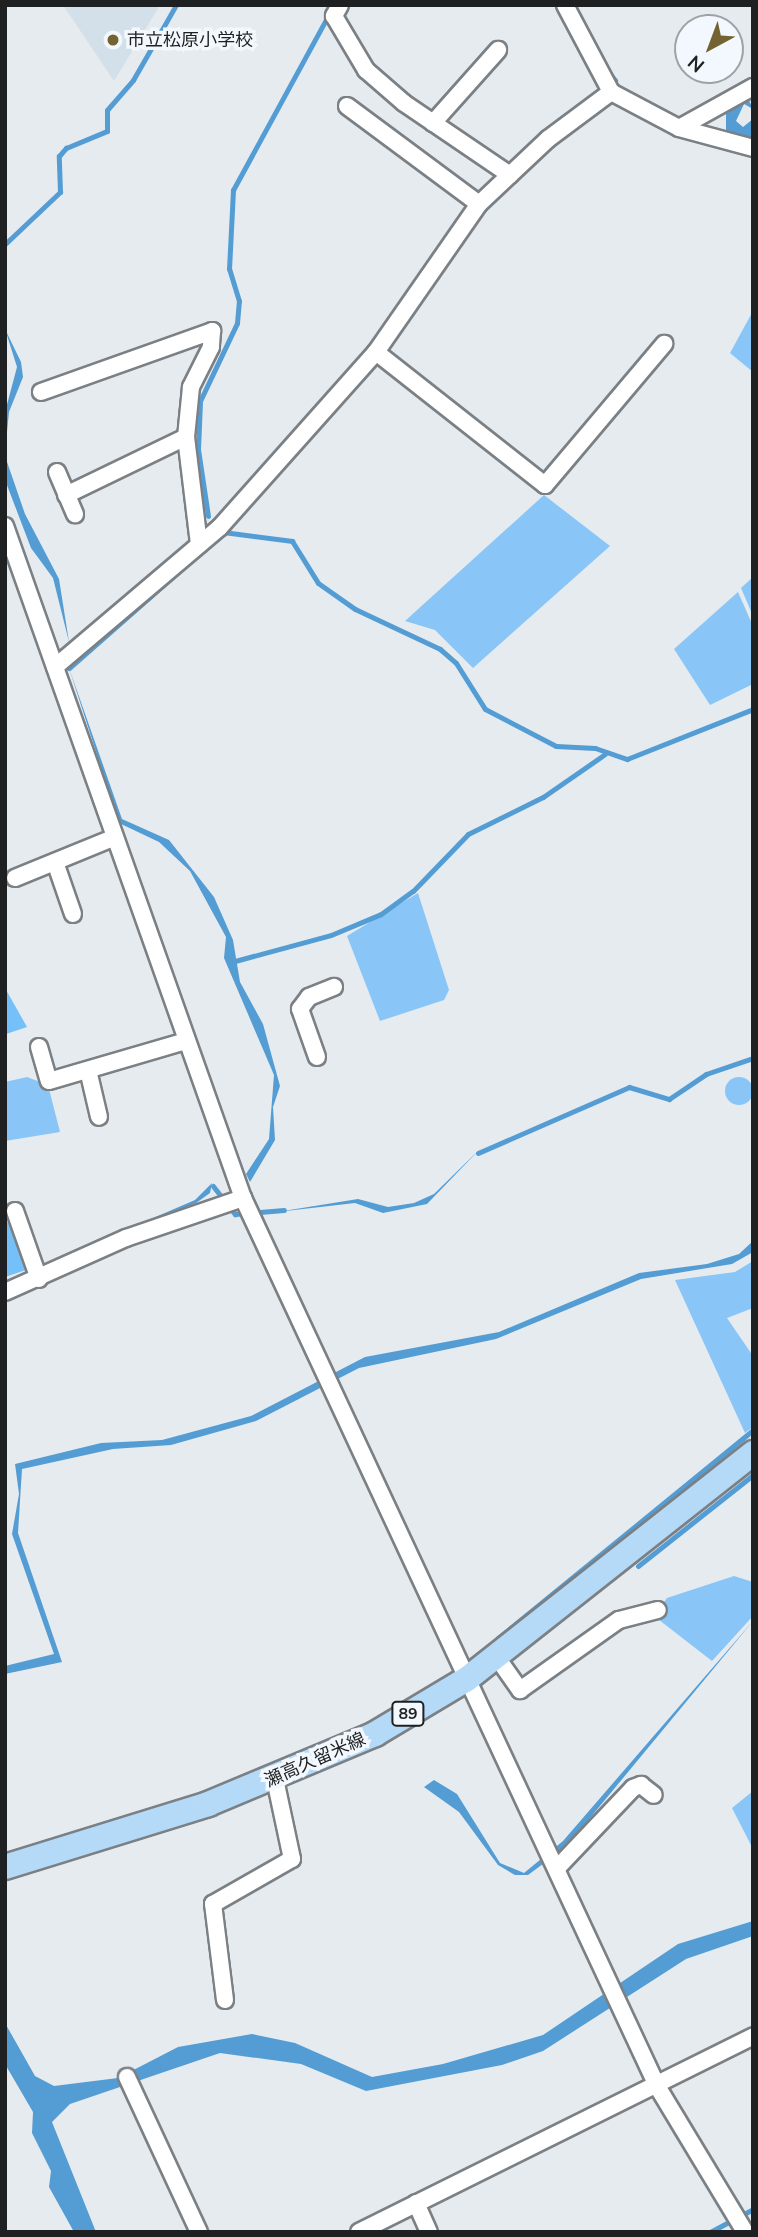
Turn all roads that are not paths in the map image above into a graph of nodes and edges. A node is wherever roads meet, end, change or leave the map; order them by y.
1 (340, 5) edge
2 (565, 5) edge
3 (498, 50) dead end
4 (753, 87) edge
5 (611, 92) junction
6 (347, 106) dead end
7 (433, 123) junction
8 (679, 128) junction
9 (753, 148) edge
10 (510, 175) junction
11 (479, 204) junction
12 (664, 344) dead end
13 (376, 352) junction
14 (41, 392) dead end
15 (186, 437) junction
16 (57, 472) dead end
17 (66, 495) junction
18 (75, 514) dead end
19 (6, 531) edge
20 (199, 544) junction
21 (55, 667) junction
22 (113, 838) junction
23 (55, 862) junction
24 (15, 878) dead end
25 (73, 914) dead end
26 (334, 987) dead end
27 (186, 1041) junction
28 (39, 1046) dead end
29 (317, 1057) dead end
30 (88, 1070) junction
31 (99, 1117) dead end
32 (243, 1198) junction
33 (15, 1211) dead end
34 (39, 1279) junction
35 (5, 1292) edge
36 (753, 1452) edge
37 (658, 1610) dead end
38 (496, 1656) junction
39 (467, 1679) junction
40 (275, 1779) junction
41 (654, 1795) dead end
42 (558, 1866) junction
43 (5, 1867) edge
44 (225, 2000) dead end
45 (753, 2036) edge
46 (127, 2077) dead end
47 (657, 2086) junction
48 (416, 2203) junction
49 (199, 2232) edge
50 (359, 2232) edge
51 (429, 2232) edge
52 (745, 2232) edge

1 - 7 street
2 - 5 street
3 - 7 street
4 - 8 street
5 - 8 street
5 - 10 street
6 - 11 street
7 - 10 street
8 - 9 street
10 - 11 street
11 - 13 street
12 - 13 street
13 - 20 street
14 - 15 street
15 - 17 street
15 - 20 street
16 - 17 street
17 - 18 street
19 - 21 street
20 - 21 street
21 - 22 street
22 - 23 street
22 - 27 street
23 - 24 street
23 - 25 street
26 - 29 street
27 - 30 street
27 - 32 street
28 - 30 street
30 - 31 street
32 - 34 street
32 - 39 street
33 - 34 street
34 - 35 street
36 - 38 main road, 瀬高久留米線 / 89
37 - 38 street
38 - 39 main road, 瀬高久留米線 / 89
39 - 40 main road, 瀬高久留米線 / 89
39 - 42 street
40 - 43 main road, 瀬高久留米線 / 89
40 - 44 street
41 - 42 street
42 - 47 street
45 - 47 street
46 - 49 street
47 - 48 street
47 - 52 street
48 - 50 street
48 - 51 street

